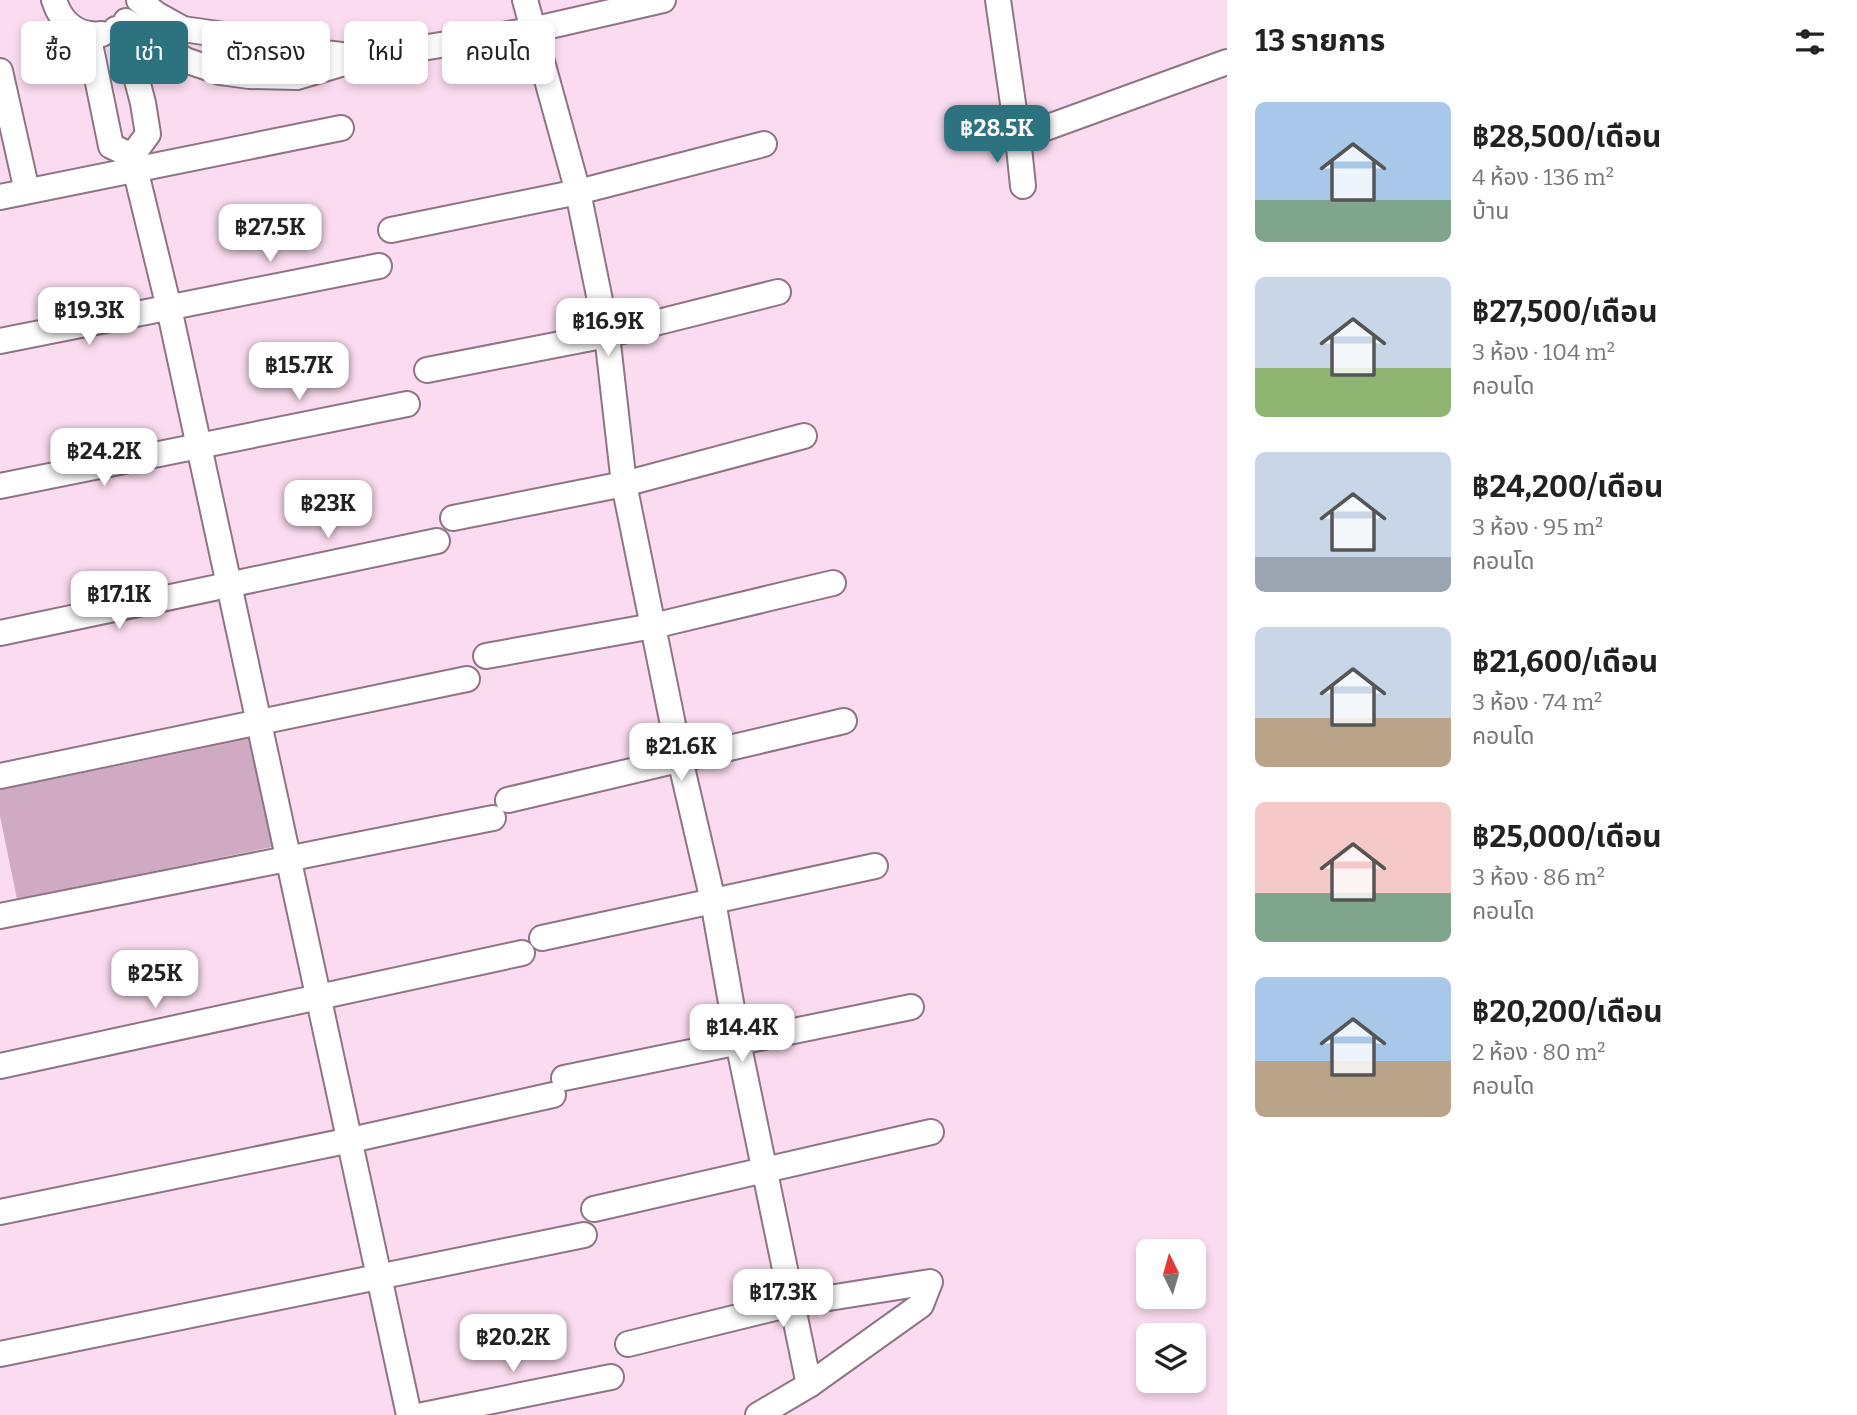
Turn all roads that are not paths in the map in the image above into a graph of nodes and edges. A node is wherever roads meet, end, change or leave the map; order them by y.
1 (54, 0) edge
2 (525, 0) edge
3 (663, 0) edge
4 (998, 0) edge
5 (129, 12) edge
6 (65, 21) edge
7 (530, 21) edge
8 (555, 25) edge
9 (96, 35) edge
10 (344, 56) edge
11 (1227, 62) edge
12 (344, 63) edge
13 (0, 71) edge
14 (96, 73) edge
15 (547, 84) edge
16 (341, 128) dead end
17 (1017, 138) junction
18 (764, 144) dead end
19 (134, 163) junction
20 (1023, 186) dead end
21 (27, 191) junction
22 (578, 192) junction
23 (0, 197) edge
24 (391, 230) dead end
25 (379, 266) dead end
26 (778, 292) dead end
27 (169, 308) junction
28 (607, 335) junction
29 (0, 341) edge
30 (427, 370) dead end
31 (407, 404) dead end
32 (804, 436) dead end
33 (200, 445) junction
34 (624, 484) junction
35 (0, 486) edge
36 (453, 519) dead end
37 (437, 541) dead end
38 (833, 583) dead end
39 (228, 584) junction
40 (653, 626) junction
41 (0, 633) edge
42 (486, 656) dead end
43 (467, 680) dead end
44 (260, 722) junction
45 (844, 722) dead end
46 (680, 760) junction
47 (0, 776) edge
48 (290, 857) junction
49 (875, 866) dead end
50 (713, 901) junction
51 (0, 916) edge
52 (542, 938) dead end
53 (522, 954) dead end
54 (319, 999) junction
55 (911, 1007) dead end
56 (738, 1042) junction
57 (0, 1066) edge
58 (931, 1132) dead end
59 (351, 1140) junction
60 (764, 1169) junction
61 (594, 1209) dead end
62 (0, 1212) edge
63 (584, 1235) dead end
64 (380, 1277) junction
65 (791, 1304) junction
66 (628, 1344) dead end
67 (0, 1354) edge
68 (611, 1377) dead end
69 (809, 1385) junction
70 (409, 1415) edge
71 (423, 1415) edge
72 (758, 1415) edge

1 - 6 street
2 - 7 street
3 - 8 street
4 - 17 street
5 - 9 street
5 - 10 street
5 - 12 street
5 - 19 street
11 - 17 street
13 - 21 street
14 - 19 street
15 - 22 street
16 - 19 street
17 - 20 street
18 - 22 street
19 - 21 street
19 - 27 street
21 - 23 street
22 - 24 street
22 - 28 street
25 - 27 street
26 - 28 street
27 - 29 street
27 - 33 street
28 - 30 street
28 - 34 street
31 - 33 street
32 - 34 street
33 - 35 street
33 - 39 street
34 - 36 street
34 - 40 street
37 - 39 street
38 - 40 street
39 - 41 street
39 - 44 street
40 - 42 street
40 - 46 street
43 - 44 street
44 - 47 street
44 - 48 street
45 - 46 street
46 - 48 street
46 - 50 street
48 - 51 street
48 - 54 street
49 - 50 street
50 - 52 street
50 - 56 street
53 - 54 street
54 - 57 street
54 - 59 street
55 - 56 street
56 - 59 street
56 - 60 street
58 - 60 street
59 - 62 street
59 - 64 street
60 - 61 street
60 - 65 street
63 - 64 street
64 - 67 street
64 - 70 street
65 - 66 street
65 - 69 street
65 - 69 street
68 - 71 street
69 - 72 street

